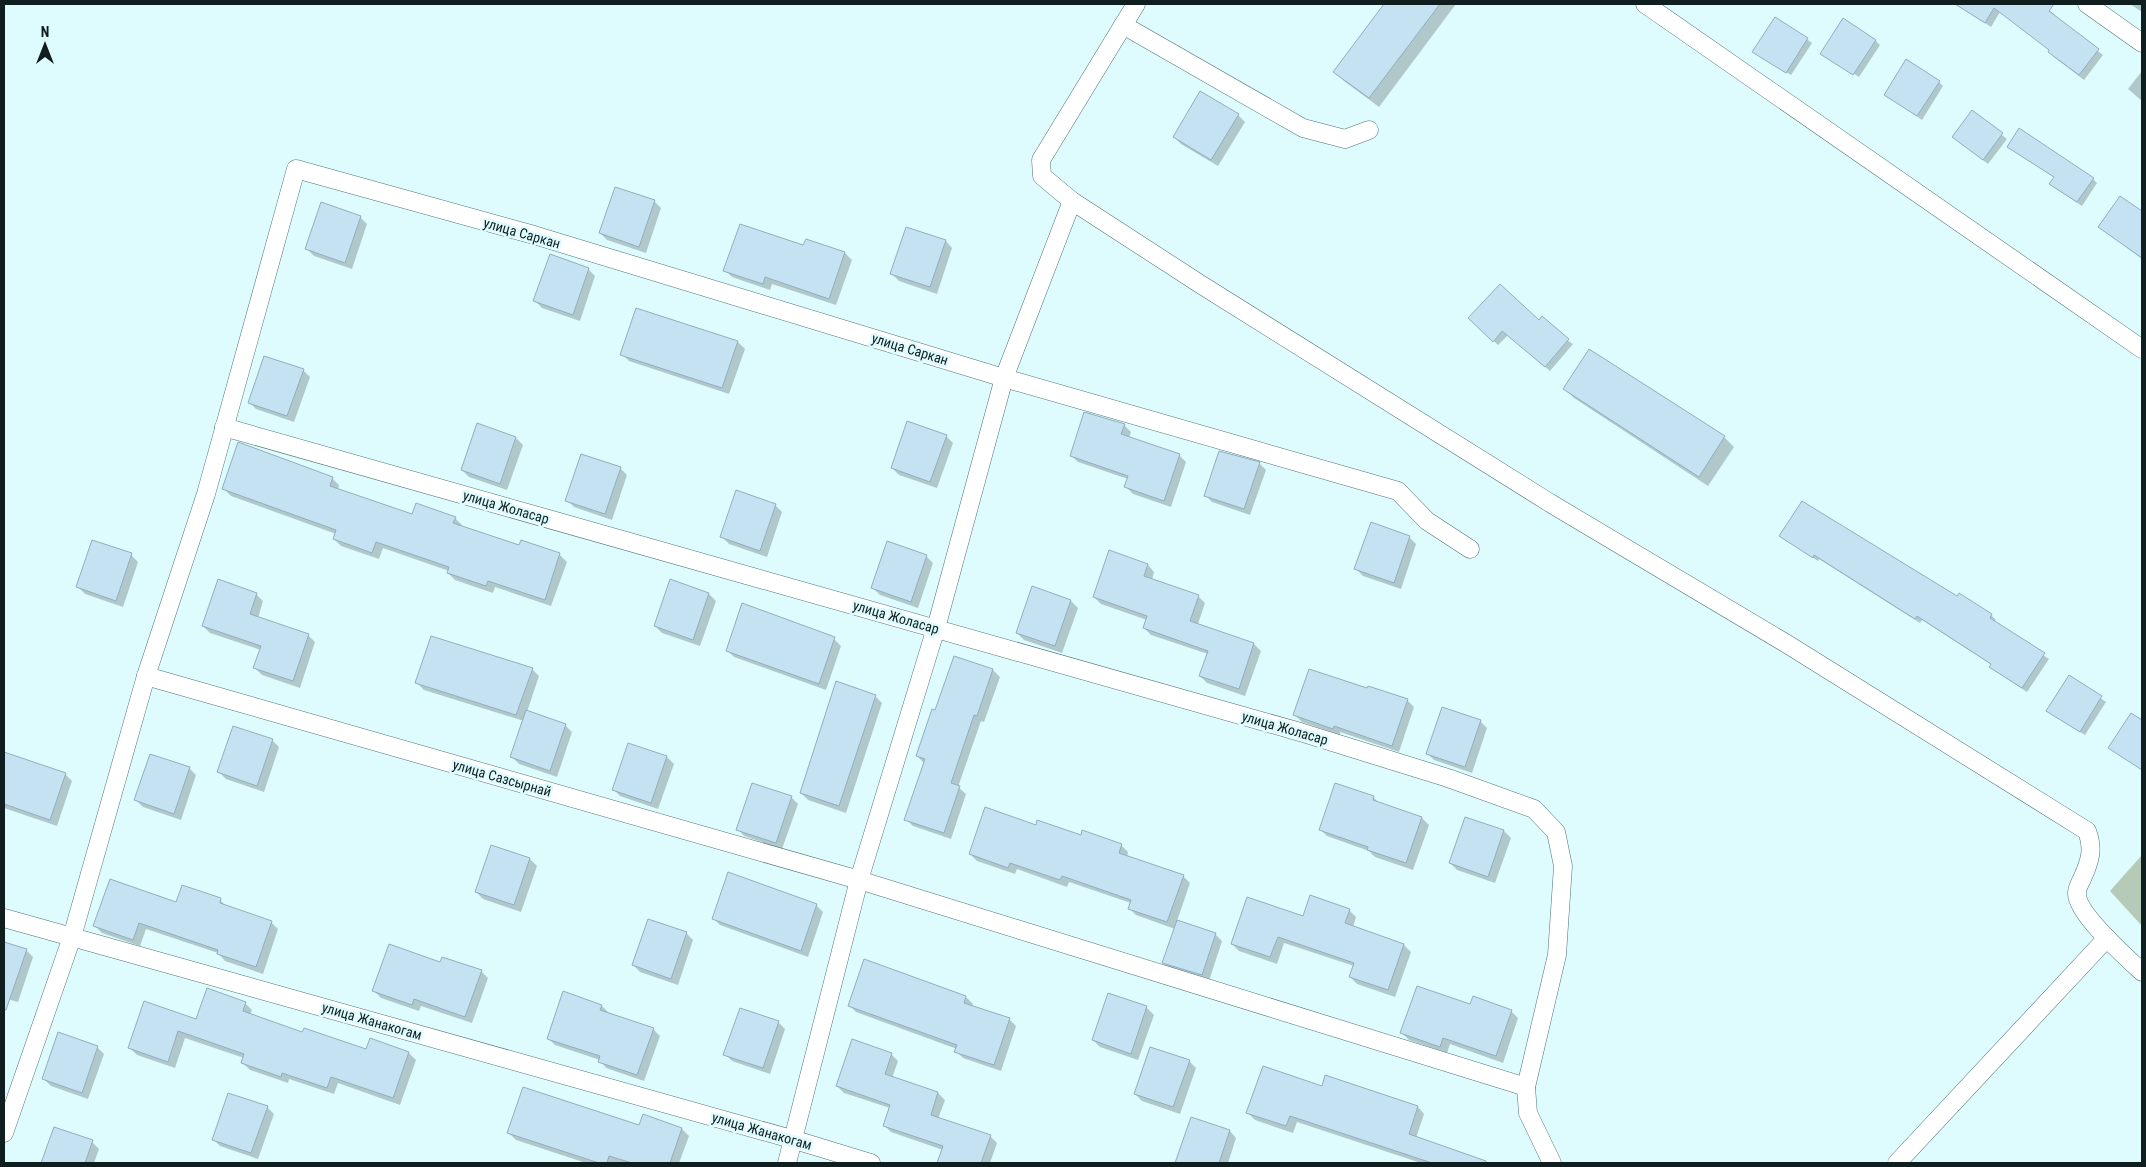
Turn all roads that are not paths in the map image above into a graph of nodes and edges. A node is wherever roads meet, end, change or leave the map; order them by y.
1 (1136, 4) edge
2 (1645, 4) edge
3 (2087, 4) edge
4 (1123, 25) junction
5 (2142, 43) edge
6 (1370, 130) dead end
7 (1072, 201) junction
8 (2142, 349) edge
9 (1004, 378) junction
10 (224, 427) junction
11 (1470, 549) dead end
12 (936, 628) junction
13 (146, 676) junction
14 (859, 880) junction
15 (4, 918) edge
16 (72, 937) junction
17 (2107, 938) junction
18 (2142, 972) edge
19 (1526, 1087) junction
20 (4, 1133) edge
21 (794, 1140) junction
22 (787, 1163) edge
23 (871, 1163) edge
24 (1552, 1163) edge
25 (1897, 1163) edge

1 - 4 street
2 - 8 street
3 - 5 street
4 - 6 street
4 - 7 street
7 - 9 street
7 - 17 street
9 - 10 street, улица Саркан
9 - 11 street
9 - 12 street
10 - 12 street, улица Жоласар
10 - 13 street
12 - 14 street
12 - 19 street, улица Жоласар
13 - 14 street, улица Сазсырнай
13 - 16 street
14 - 19 street, улица Сазсырнай
14 - 21 street
15 - 16 street, улица Жанакогам
16 - 20 street
16 - 21 street, улица Жанакогам
17 - 18 street
17 - 25 street
19 - 24 street
21 - 22 street
21 - 23 street, улица Жанакогам

